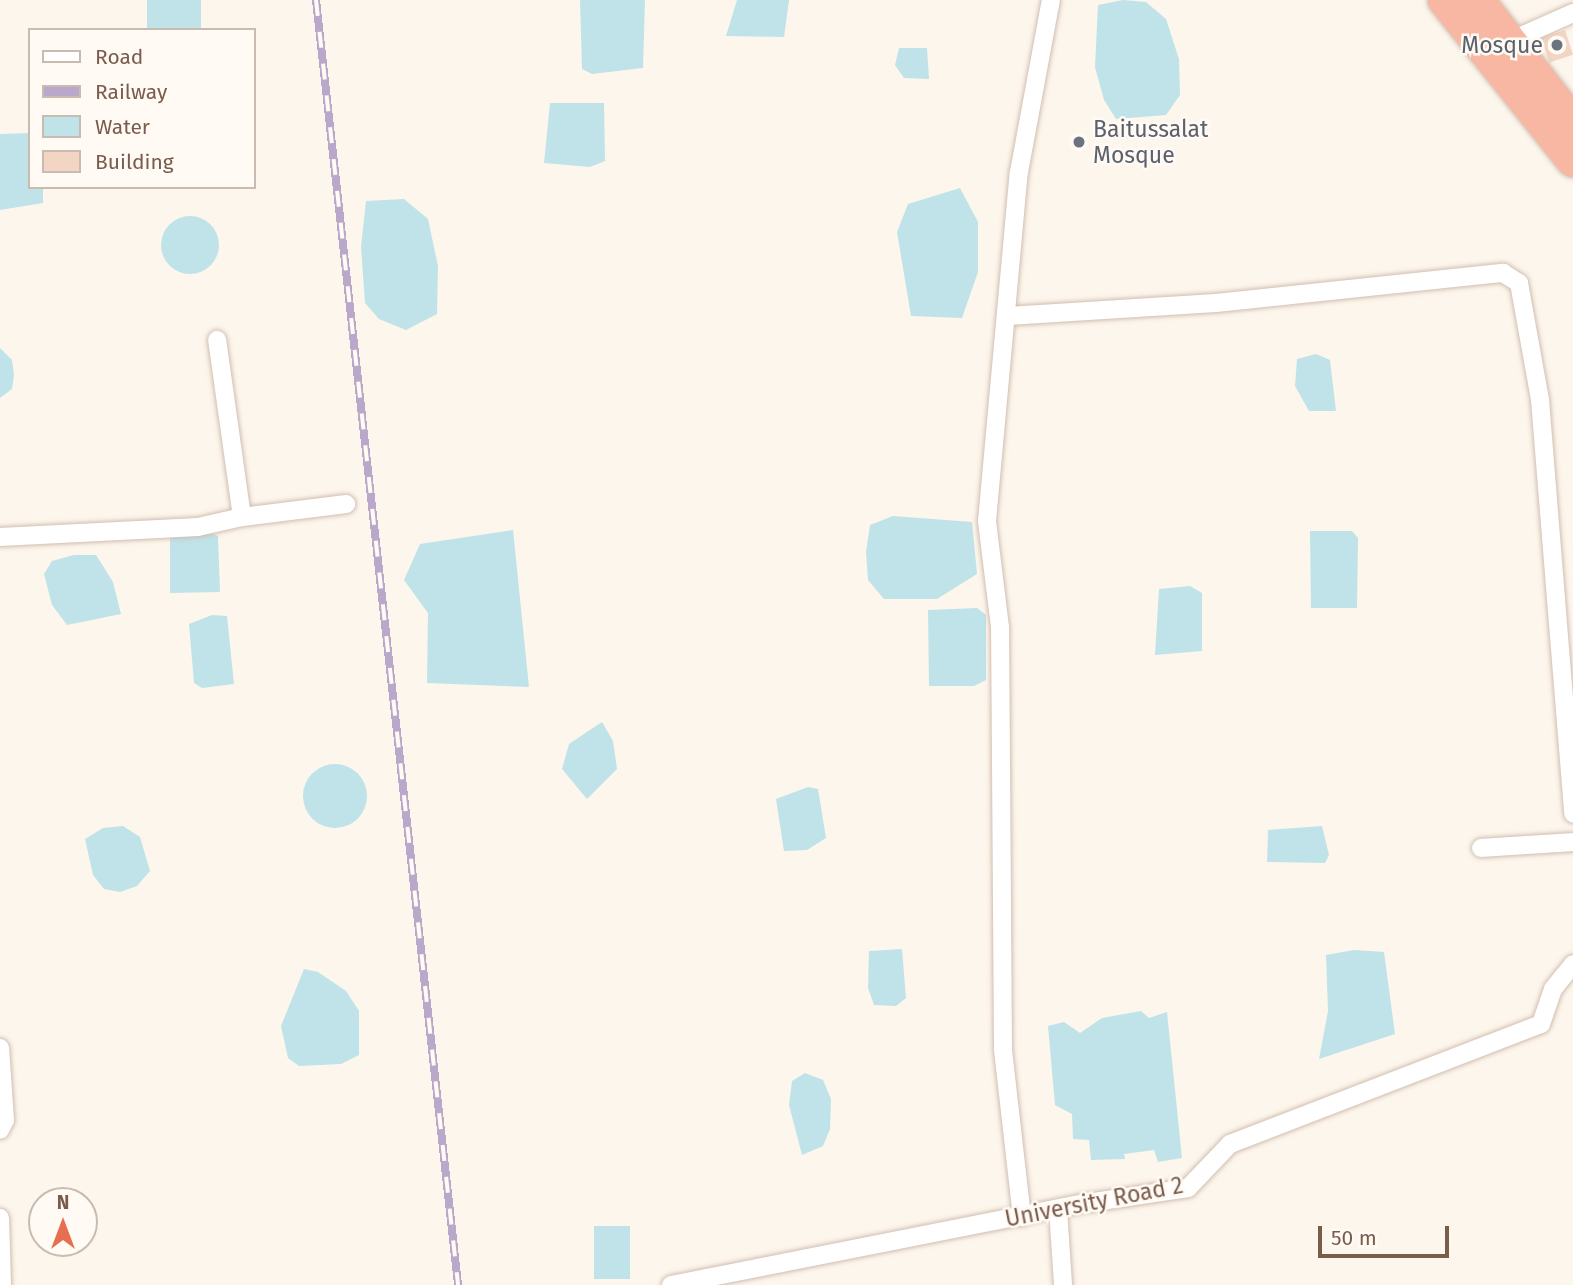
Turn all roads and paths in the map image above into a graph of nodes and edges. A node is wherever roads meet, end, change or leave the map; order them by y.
1 (1051, 0) edge
2 (1444, 0) edge
3 (1478, 0) edge
4 (1573, 13) edge
5 (1510, 41) junction
6 (1573, 122) edge
7 (1573, 161) edge
8 (1007, 316) junction
9 (217, 340) dead end
10 (346, 504) dead end
11 (242, 517) junction
12 (0, 537) edge
13 (1573, 814) edge
14 (1573, 842) edge
15 (1481, 848) dead end
16 (1573, 964) edge
17 (0, 1048) edge
18 (0, 1130) edge
19 (1058, 1209) junction
20 (1022, 1217) junction
21 (0, 1219) edge
22 (2, 1285) edge
23 (671, 1285) edge
24 (1063, 1285) edge

1 - 8 street
2 - 7 highway
3 - 5 highway
4 - 5 street
5 - 6 highway
8 - 13 street
8 - 20 street
9 - 11 street
10 - 11 street
11 - 12 street
14 - 15 street
16 - 19 street, University Road 2
17 - 18 street
19 - 20 street, University Road 2
19 - 24 street
20 - 23 street, University Road 2
21 - 22 street

